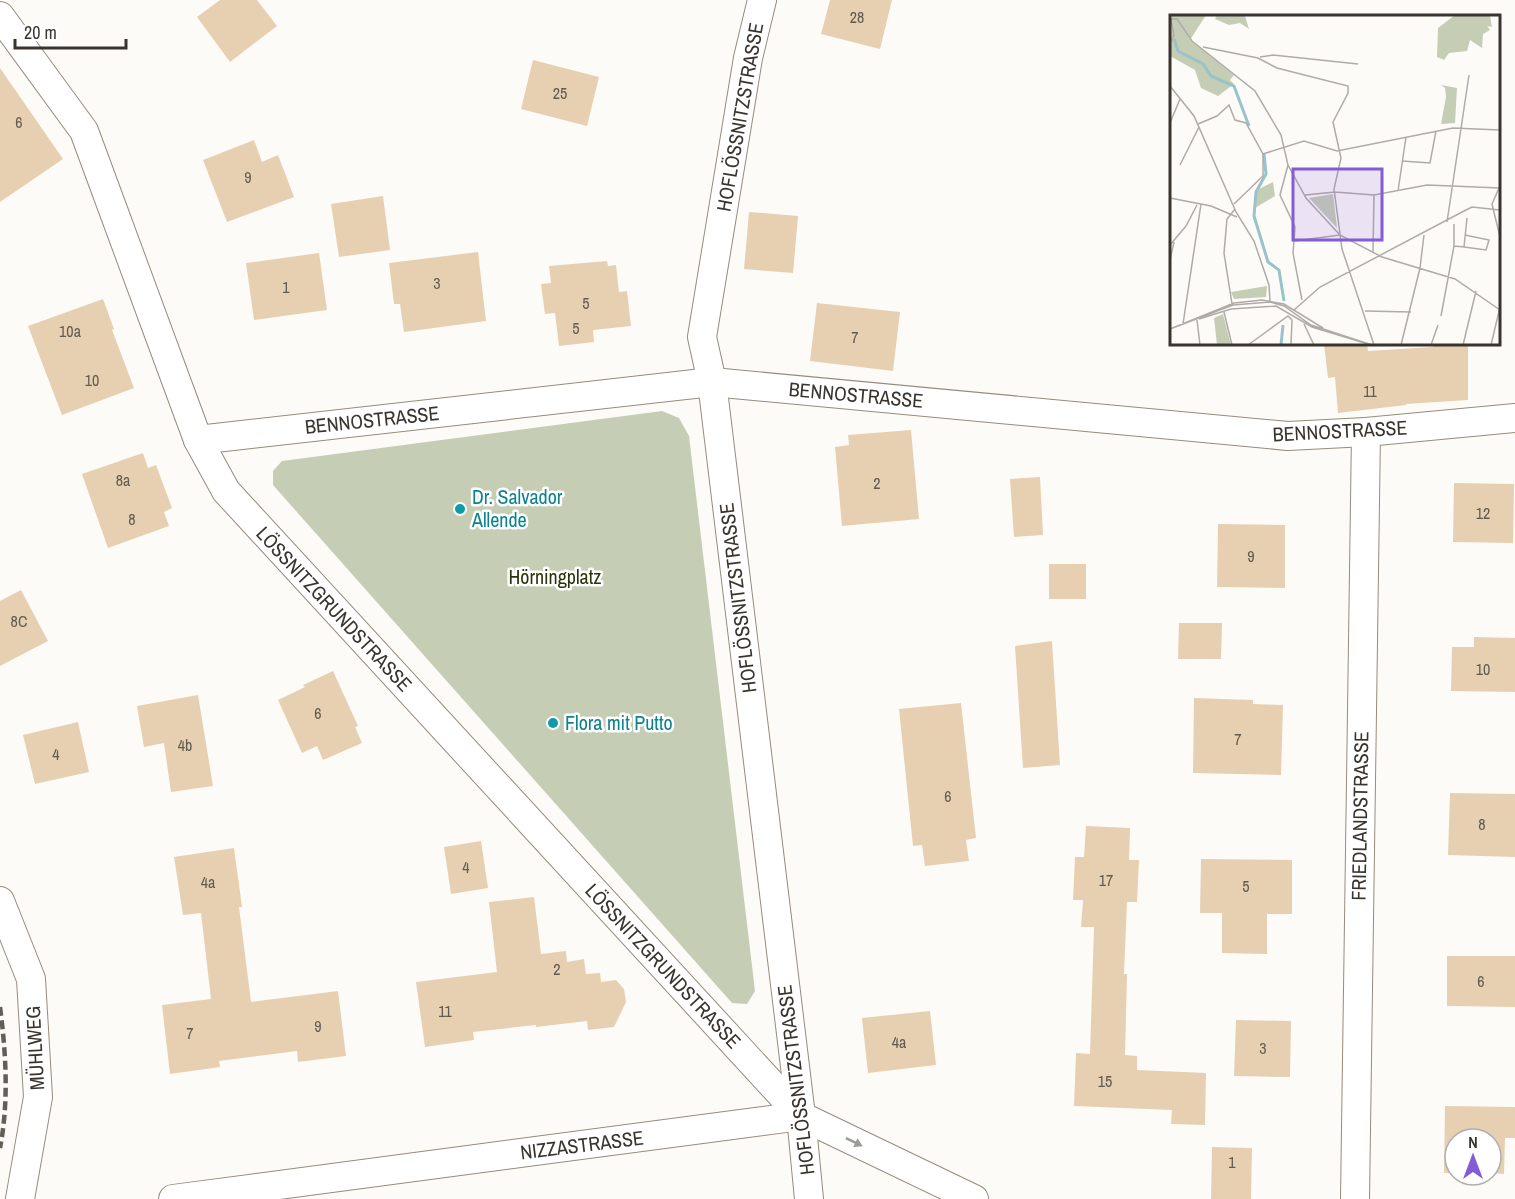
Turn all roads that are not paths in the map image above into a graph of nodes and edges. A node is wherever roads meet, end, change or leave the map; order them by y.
1 (762, 0) edge
2 (0, 16) edge
3 (712, 382) junction
4 (1515, 418) edge
5 (1366, 432) junction
6 (198, 440) junction
7 (0, 902) edge
8 (801, 1116) junction
9 (20, 1199) edge
10 (173, 1199) edge
11 (809, 1199) edge
12 (974, 1199) edge
13 (1355, 1199) edge

1 - 3 street, HOFLÖSSNITZSTRASSE
2 - 6 street, LÖSSNITZGRUNDSTRASSE
3 - 5 street, BENNOSTRASSE
3 - 6 street, BENNOSTRASSE
3 - 8 street, HOFLÖSSNITZSTRASSE
4 - 5 street, BENNOSTRASSE
5 - 13 street, FRIEDLANDSTRASSE
6 - 8 street, LÖSSNITZGRUNDSTRASSE
7 - 9 street, MÜHLWEG
8 - 10 street, NIZZASTRASSE
8 - 11 street, HOFLÖSSNITZSTRASSE
8 -> 12 street

